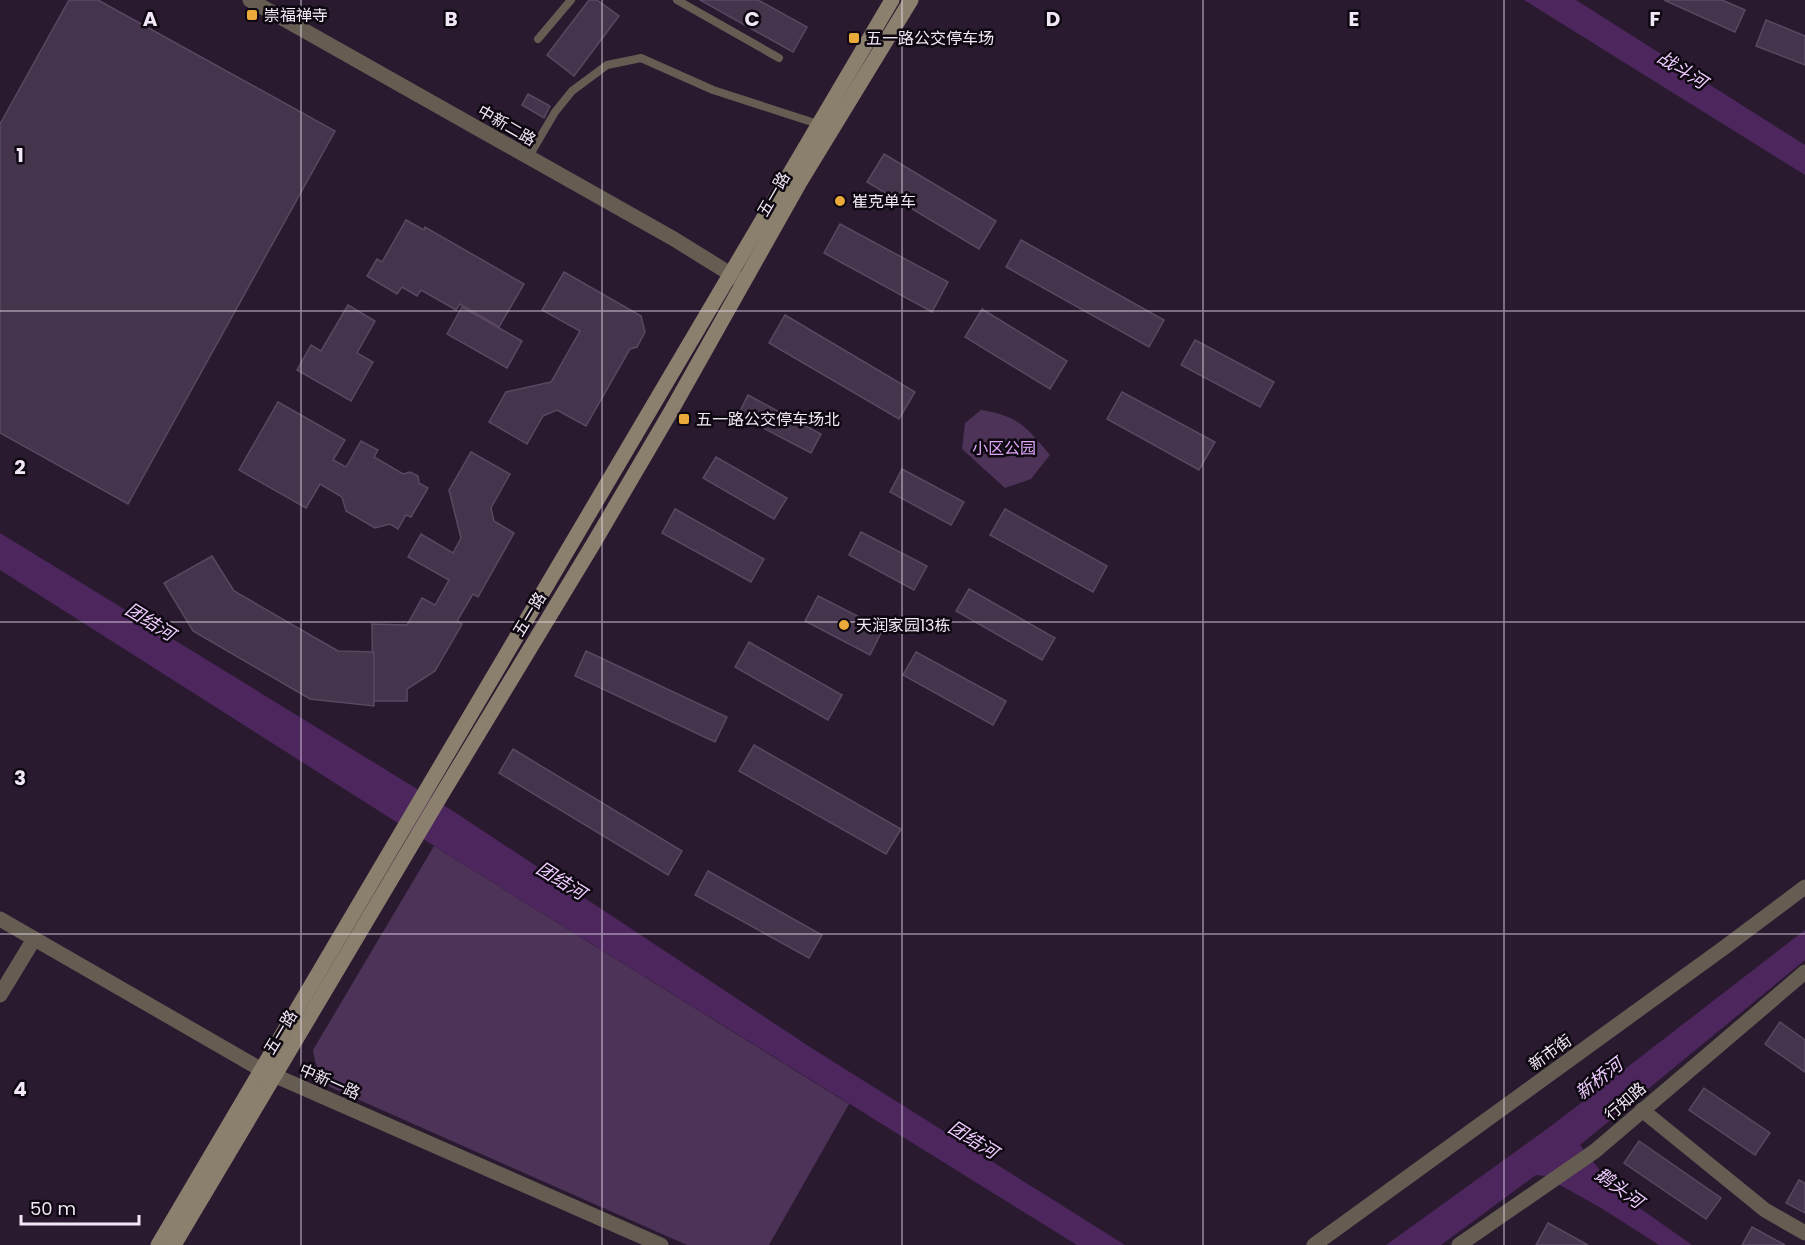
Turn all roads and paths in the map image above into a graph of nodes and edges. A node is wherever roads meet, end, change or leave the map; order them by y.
1 (250, 0) edge
2 (572, 0) edge
3 (677, 0) edge
4 (892, 0) edge
5 (910, 0) edge
6 (538, 39) dead end
7 (779, 58) dead end
8 (833, 129) junction
9 (528, 158) junction
10 (730, 274) junction
11 (744, 283) junction
12 (407, 839) junction
13 (1805, 887) edge
14 (0, 919) edge
15 (34, 939) junction
16 (1805, 972) edge
17 (0, 995) edge
18 (268, 1073) junction
19 (1642, 1110) junction
20 (1805, 1233) edge
21 (158, 1245) edge
22 (174, 1245) edge
23 (661, 1245) edge
24 (1314, 1245) edge
25 (1460, 1245) edge

1 - 9 street, 中新二路
2 - 6 lane
3 - 7 lane
4 - 10 main road, 五一路
5 - 8 main road, 五一路
8 - 9 lane
8 - 11 main road, 五一路
9 - 10 street, 中新二路
10 - 11 street, 中新二路
10 - 12 main road, 五一路
11 - 12 main road, 五一路
12 - 18 main road, 五一路
13 - 24 street, 新市街
14 - 15 street, 中新一路
15 - 17 street
15 - 18 street, 中新一路
16 - 19 street, 行知路
18 - 21 main road, 五一路
18 - 22 main road, 五一路
18 - 23 street, 中新一路
19 - 20 street
19 - 25 street, 行知路

